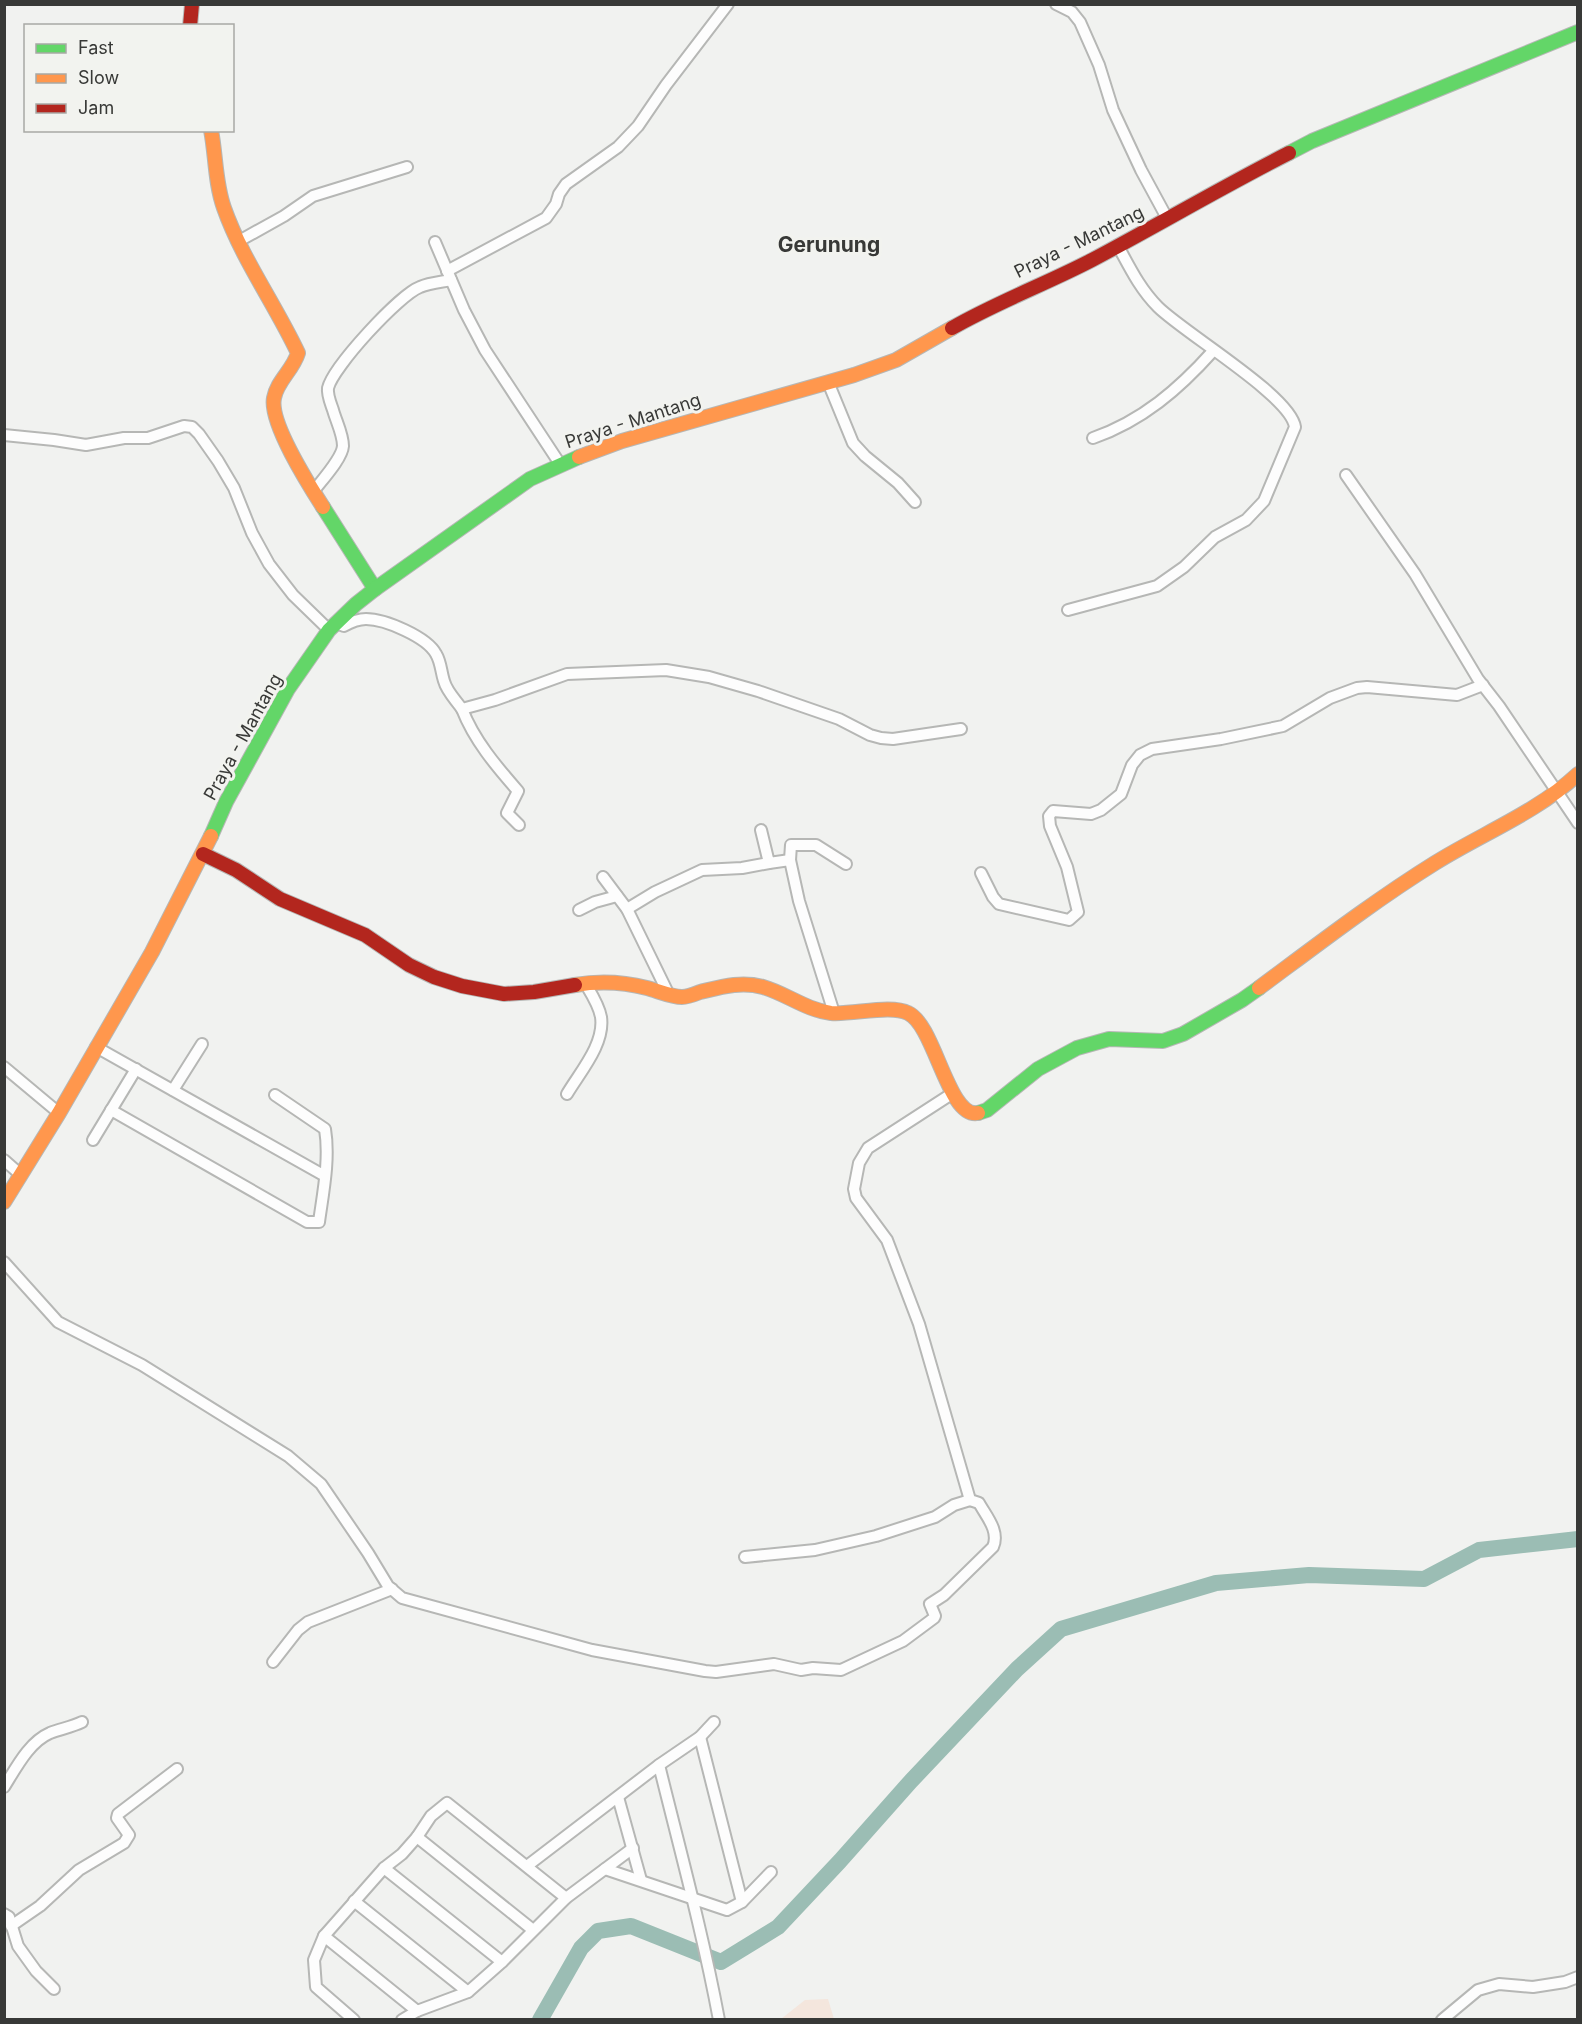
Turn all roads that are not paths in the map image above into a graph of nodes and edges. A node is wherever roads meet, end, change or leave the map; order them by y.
1 (192, 4) edge
2 (728, 4) edge
3 (1056, 4) edge
4 (190, 24) edge
5 (1578, 32) edge
6 (211, 132) edge
7 (407, 167) dead end
8 (1167, 218) junction
9 (239, 242) junction
10 (435, 242) dead end
11 (1118, 246) junction
12 (449, 275) junction
13 (1213, 351) junction
14 (828, 382) junction
15 (4, 435) edge
16 (1093, 438) dead end
17 (560, 464) junction
18 (1346, 475) dead end
19 (314, 492) junction
20 (915, 502) dead end
21 (375, 589) junction
22 (1068, 610) dead end
23 (332, 626) junction
24 (1483, 685) junction
25 (462, 709) junction
26 (961, 729) dead end
27 (1578, 774) edge
28 (1558, 793) junction
29 (1578, 823) edge
30 (519, 825) dead end
31 (761, 830) dead end
32 (203, 854) junction
33 (790, 860) junction
34 (769, 863) junction
35 (846, 864) dead end
36 (981, 873) dead end
37 (603, 877) dead end
38 (617, 896) junction
39 (627, 909) junction
40 (579, 910) dead end
41 (585, 983) junction
42 (669, 995) junction
43 (834, 1013) junction
44 (202, 1044) dead end
45 (96, 1047) junction
46 (4, 1067) edge
47 (136, 1069) junction
48 (173, 1090) junction
49 (953, 1093) junction
50 (567, 1094) dead end
51 (275, 1095) dead end
52 (111, 1110) junction
53 (59, 1113) junction
54 (93, 1140) dead end
55 (4, 1160) edge
56 (21, 1175) junction
57 (325, 1176) junction
58 (4, 1202) edge
59 (4, 1262) edge
60 (970, 1500) junction
61 (745, 1557) dead end
62 (392, 1589) junction
63 (273, 1662) dead end
64 (82, 1722) dead end
65 (714, 1722) dead end
66 (700, 1737) junction
67 (659, 1765) junction
68 (177, 1769) dead end
69 (4, 1787) edge
70 (618, 1797) junction
71 (417, 1837) junction
72 (633, 1848) junction
73 (527, 1866) junction
74 (384, 1868) junction
75 (605, 1869) junction
76 (771, 1872) dead end
77 (641, 1880) junction
78 (691, 1897) junction
79 (566, 1898) junction
80 (354, 1901) junction
81 (742, 1902) junction
82 (4, 1914) edge
83 (11, 1926) junction
84 (533, 1930) junction
85 (324, 1936) junction
86 (502, 1962) junction
87 (1578, 1977) edge
88 (54, 1989) dead end
89 (468, 1992) junction
90 (417, 2011) junction
91 (354, 2019) edge
92 (402, 2019) edge
93 (719, 2019) edge
94 (1442, 2019) edge

1 - 4 street
2 - 12 street
3 - 8 street
5 - 8 street, Praya - Mantang
6 - 9 street
7 - 9 street
8 - 11 street, Praya - Mantang
9 - 19 street
10 - 12 street
11 - 13 street
11 - 14 street, Praya - Mantang
12 - 17 street
12 - 19 street
13 - 16 street
13 - 22 street
14 - 17 street, Praya - Mantang
14 - 20 street
15 - 23 street
17 - 21 street, Praya - Mantang
18 - 24 street
19 - 21 street
21 - 23 street, Praya - Mantang
23 - 25 street
23 - 32 street, Praya - Mantang
24 - 28 street
24 - 36 street
25 - 26 street
25 - 30 street
27 - 28 street
28 - 29 street
28 - 49 street
31 - 34 street
32 - 41 street
32 - 45 street, Praya - Mantang
33 - 34 street
33 - 35 street
33 - 43 street
34 - 39 street
37 - 38 street
38 - 39 street
38 - 40 street
39 - 42 street
41 - 42 street
41 - 50 street
42 - 43 street
43 - 49 street
44 - 48 street
45 - 47 street
45 - 53 street, Praya - Mantang
46 - 53 street
47 - 48 street
47 - 52 street
48 - 57 street
49 - 60 street
51 - 57 street
52 - 54 street
52 - 57 street
53 - 56 street, Praya - Mantang
55 - 56 street
56 - 58 street, Praya - Mantang
59 - 62 street
60 - 61 street
60 - 62 street
62 - 63 street
64 - 69 street
65 - 66 street
66 - 67 street
66 - 81 street
67 - 70 street
67 - 78 street
68 - 83 street
70 - 72 street
70 - 73 street
71 - 73 street
71 - 74 street
71 - 84 street
72 - 75 street
72 - 77 street
73 - 79 street
74 - 80 street
74 - 86 street
75 - 77 street
75 - 79 street
76 - 81 street
77 - 78 street
78 - 81 street
78 - 93 street
79 - 84 street
80 - 85 street
80 - 89 street
82 - 83 street
83 - 88 street
84 - 86 street
85 - 90 street
85 - 91 street
86 - 89 street
87 - 94 street
89 - 90 street
90 - 92 street

